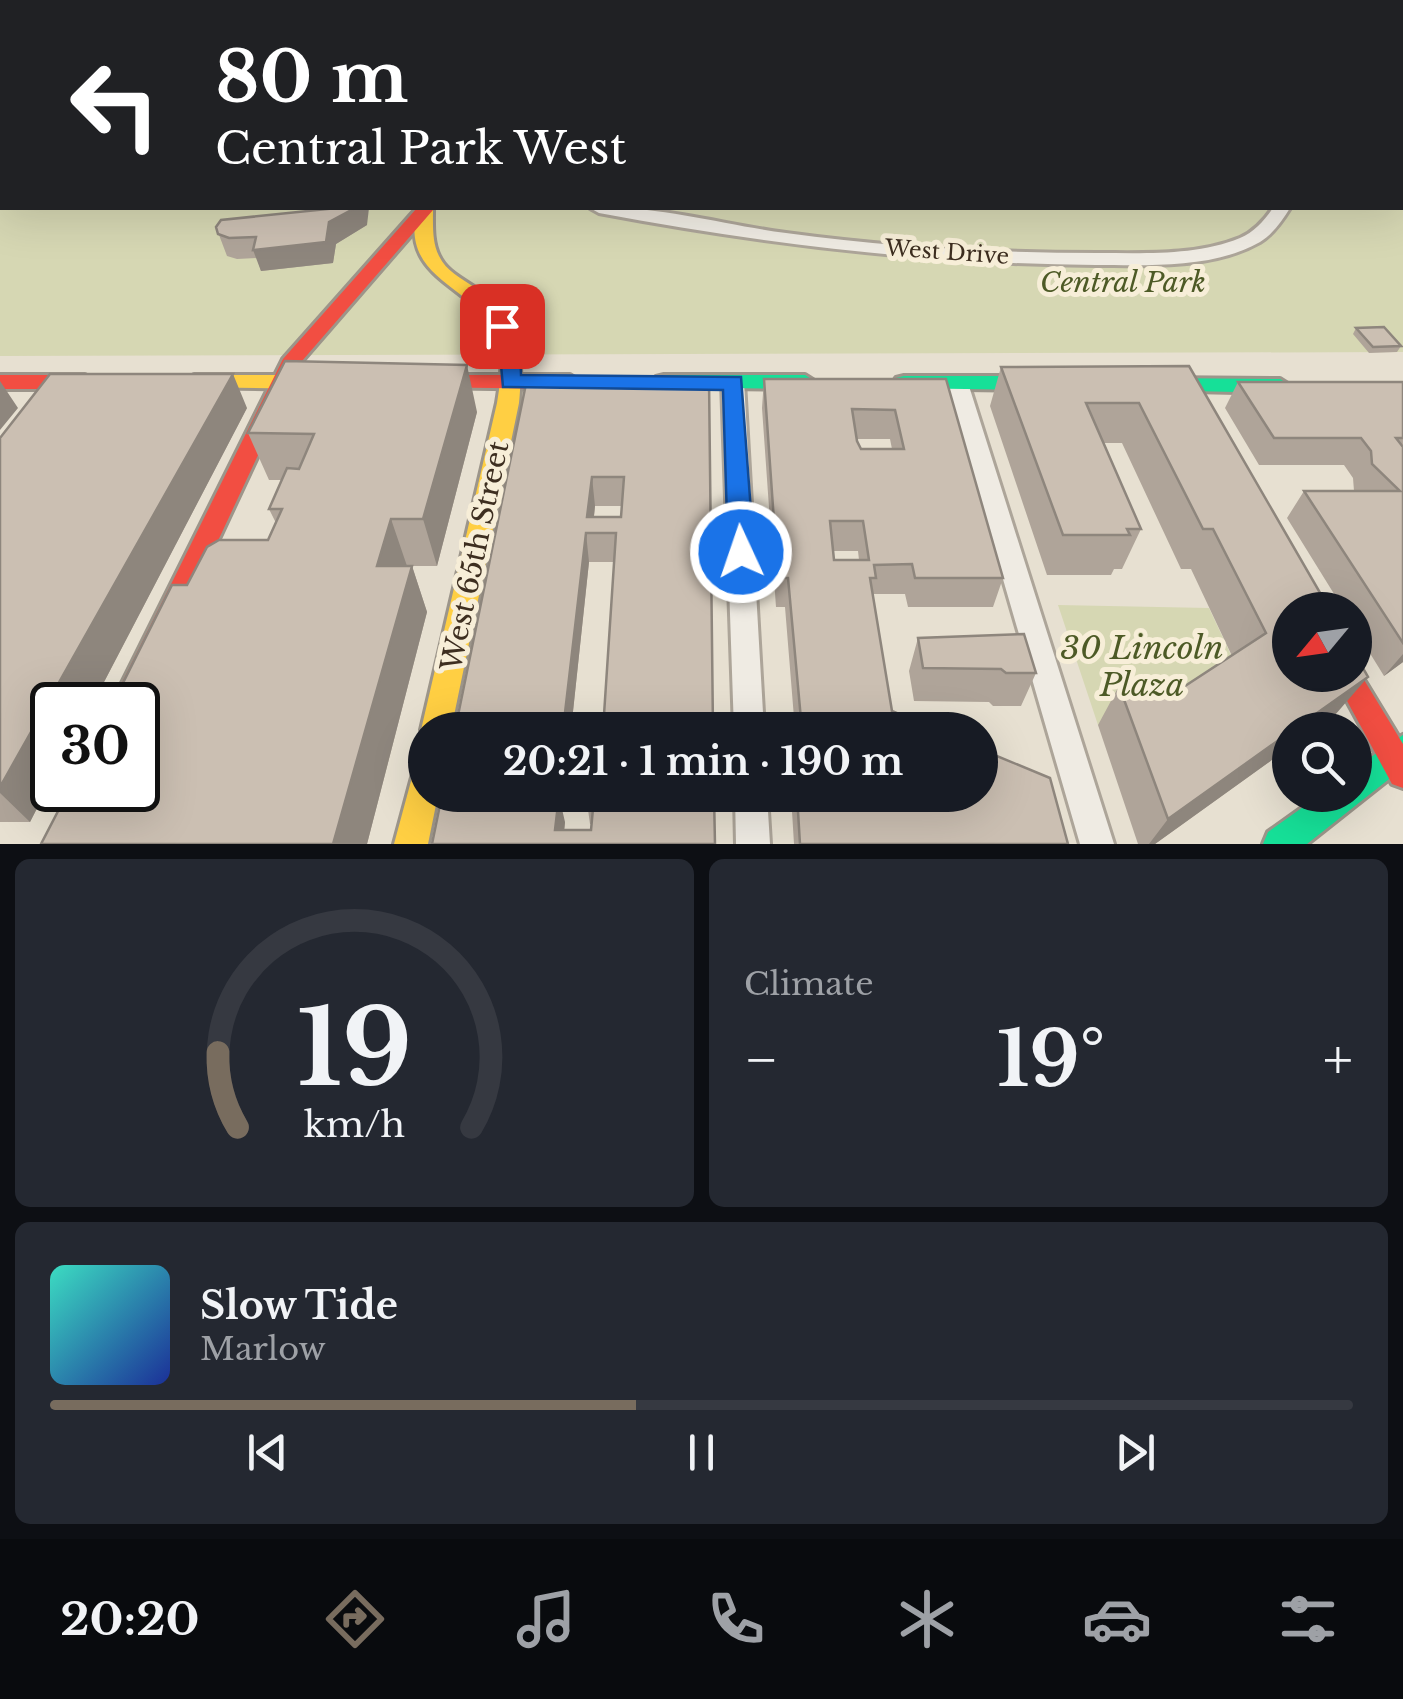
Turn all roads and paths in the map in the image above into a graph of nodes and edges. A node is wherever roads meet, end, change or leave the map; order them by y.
1 (611, 210) edge
2 (1278, 210) edge
3 (0, 382) edge
4 (62, 382) junction
5 (100, 382) edge
6 (174, 382) edge
7 (283, 382) junction
8 (341, 382) edge
9 (396, 382) edge
10 (510, 382) junction
11 (587, 382) edge
12 (646, 382) edge
13 (734, 382) junction
14 (828, 382) edge
15 (882, 382) edge
16 (957, 383) junction
17 (1063, 384) edge
18 (1128, 385) edge
19 (1295, 386) edge
20 (46, 403) edge
21 (137, 682) edge
22 (1358, 692) edge
23 (440, 712) edge
24 (747, 712) edge
25 (1400, 760) edge
26 (1372, 777) edge
27 (418, 812) edge
28 (752, 812) edge
29 (1323, 812) edge
30 (411, 844) edge
31 (753, 844) edge
32 (1097, 844) edge
33 (1280, 844) edge

1 - 2 street, West Drive
3 - 4 main road
4 - 5 main road
4 - 20 street
6 - 7 main road
7 - 8 main road
7 - 10 main road, West 65th Street
7 - 21 main road
9 - 10 main road
10 - 11 main road
10 - 23 main road, West 65th Street
12 - 13 main road
13 - 14 main road
13 - 24 street
15 - 16 main road
16 - 17 main road
16 - 32 street
18 - 19 main road
22 - 25 main road
25 - 26 main road
27 - 30 main road
28 - 31 street
29 - 33 main road

